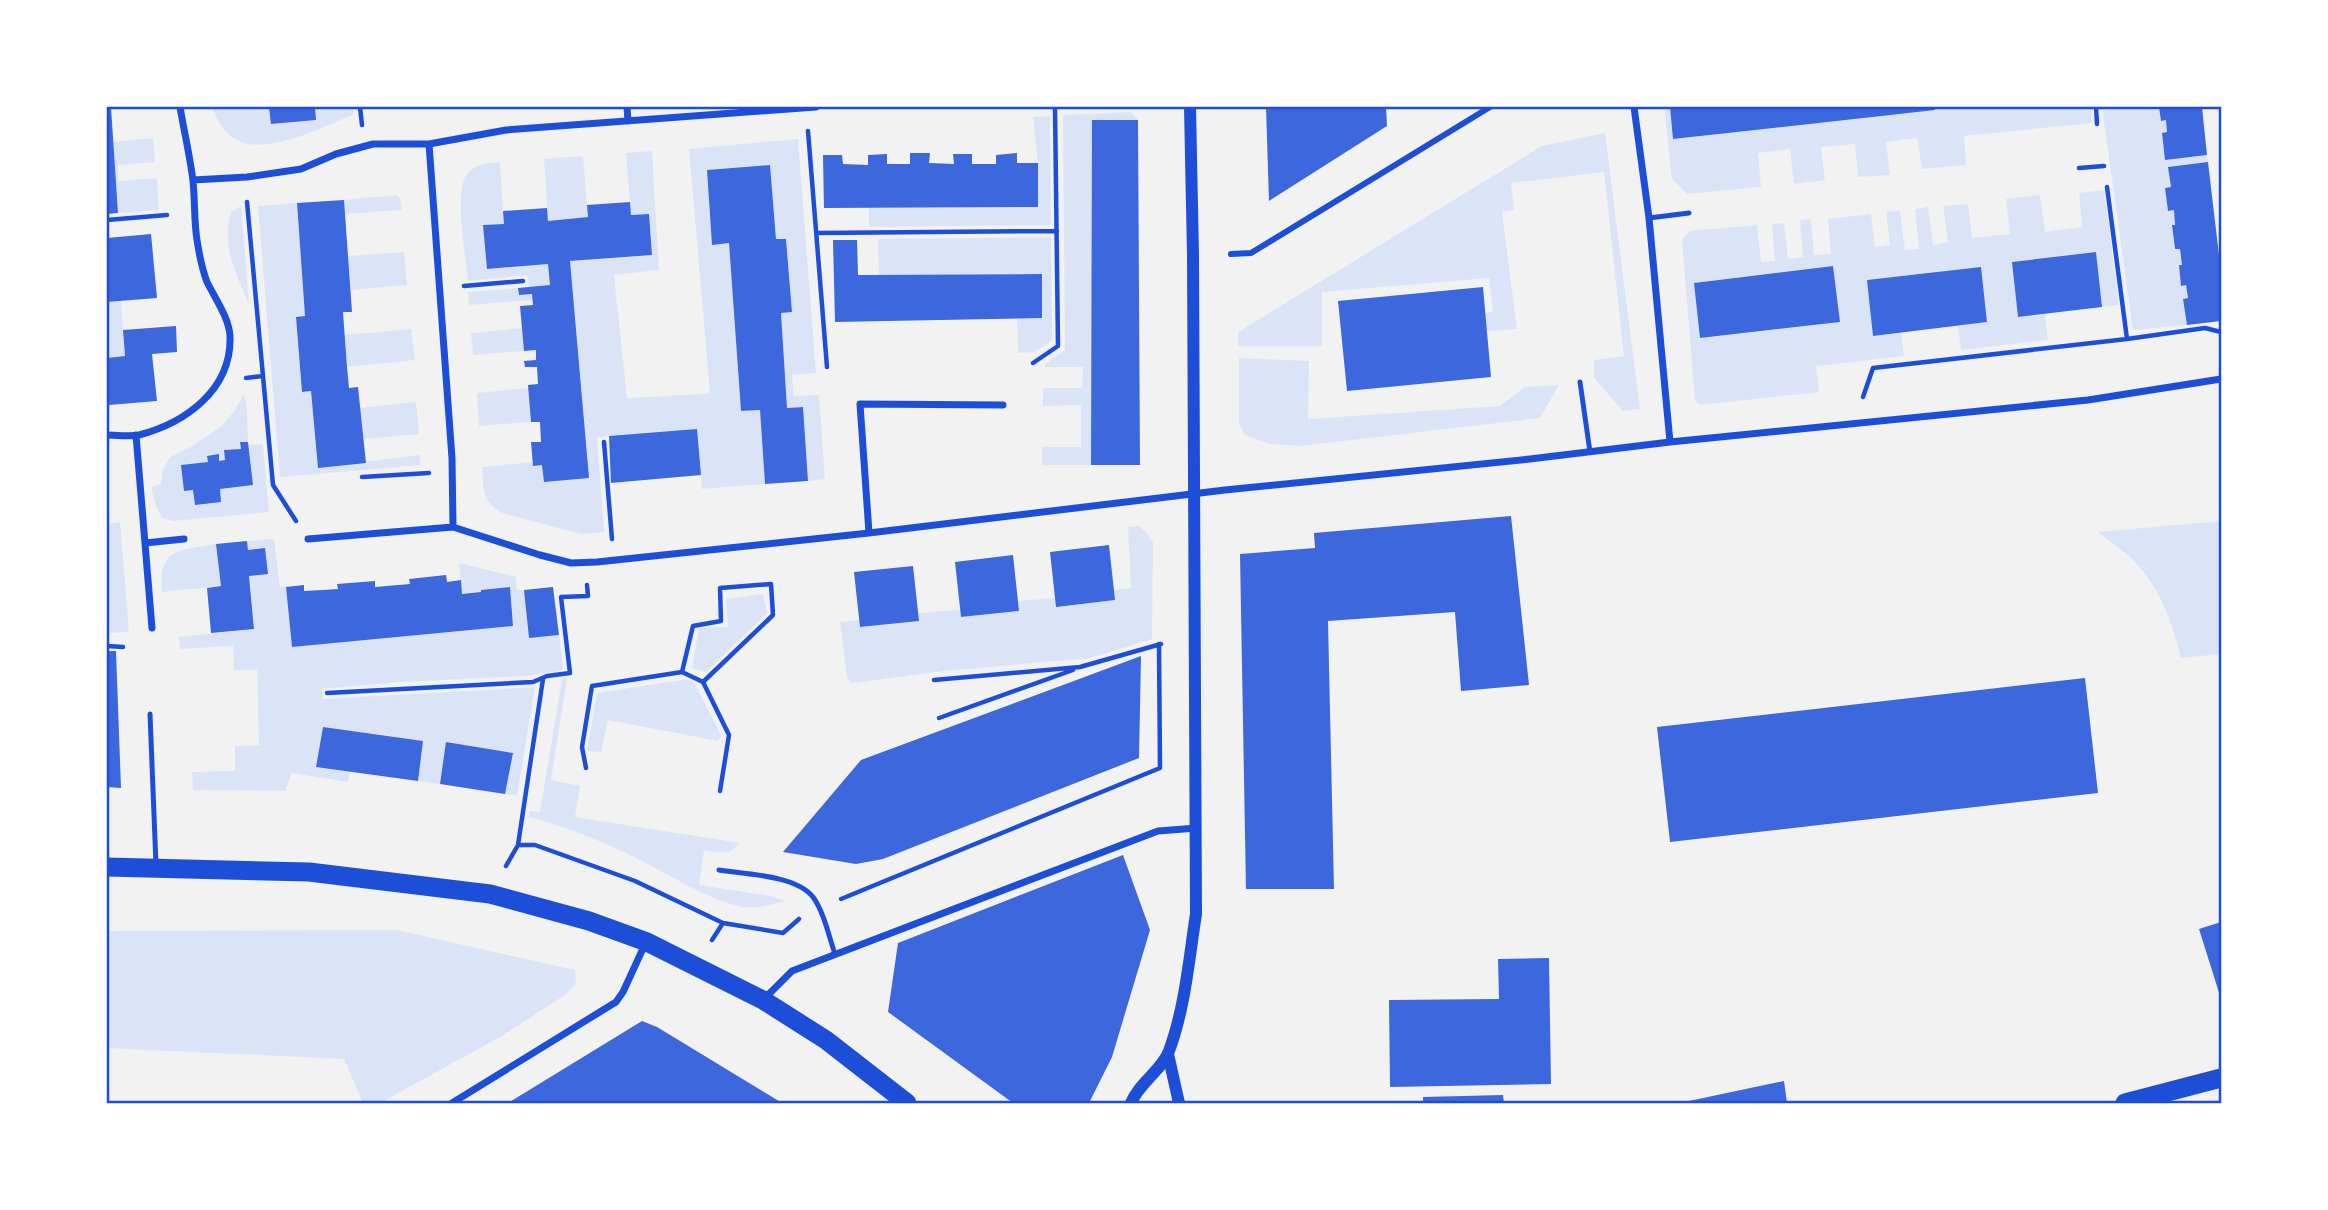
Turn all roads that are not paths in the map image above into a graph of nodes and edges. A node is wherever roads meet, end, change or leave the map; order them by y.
1 (180, 107) edge
2 (627, 107) edge
3 (816, 107) edge
4 (1190, 107) edge
5 (1490, 107) edge
6 (1634, 107) edge
7 (628, 121) junction
8 (429, 144) junction
9 (193, 180) junction
10 (1689, 213) dead end
11 (1649, 218) junction
12 (1231, 254) dead end
13 (2221, 379) edge
14 (1580, 382) dead end
15 (1003, 405) dead end
16 (107, 435) edge
17 (136, 435) junction
18 (1670, 442) junction
19 (1590, 452) junction
20 (1193, 494) junction
21 (453, 527) junction
22 (869, 533) junction
23 (184, 539) dead end
24 (308, 539) road end
25 (145, 543) junction
26 (152, 628) dead end
27 (150, 714) dead end
28 (1196, 828) junction
29 (107, 867) edge
30 (156, 869) junction
31 (719, 870) dead end
32 (646, 942) junction
33 (835, 954) junction
34 (763, 1000) junction
35 (1168, 1054) junction
36 (2221, 1078) edge
37 (452, 1103) edge
38 (907, 1103) edge
39 (1131, 1103) edge
40 (1179, 1103) edge
41 (2125, 1103) edge

1 - 9 street
2 - 7 street
3 - 7 street
4 - 20 street
5 - 12 street
6 - 11 street
7 - 8 street
8 - 9 street
8 - 21 street
9 - 17 street
10 - 11 lane
11 - 18 street
13 - 18 street
14 - 19 lane
15 - 22 street
16 - 17 street
17 - 25 street
18 - 19 street
19 - 20 street
20 - 22 street
20 - 28 street
21 - 22 street
21 - 24 street
23 - 25 street
25 - 26 street
27 - 30 lane
28 - 33 street
28 - 35 street
29 - 30 highway
30 - 32 highway
31 - 33 lane
32 - 34 highway
32 - 37 street
33 - 34 street
34 - 38 highway
35 - 39 street
35 - 40 street
36 - 41 highway

